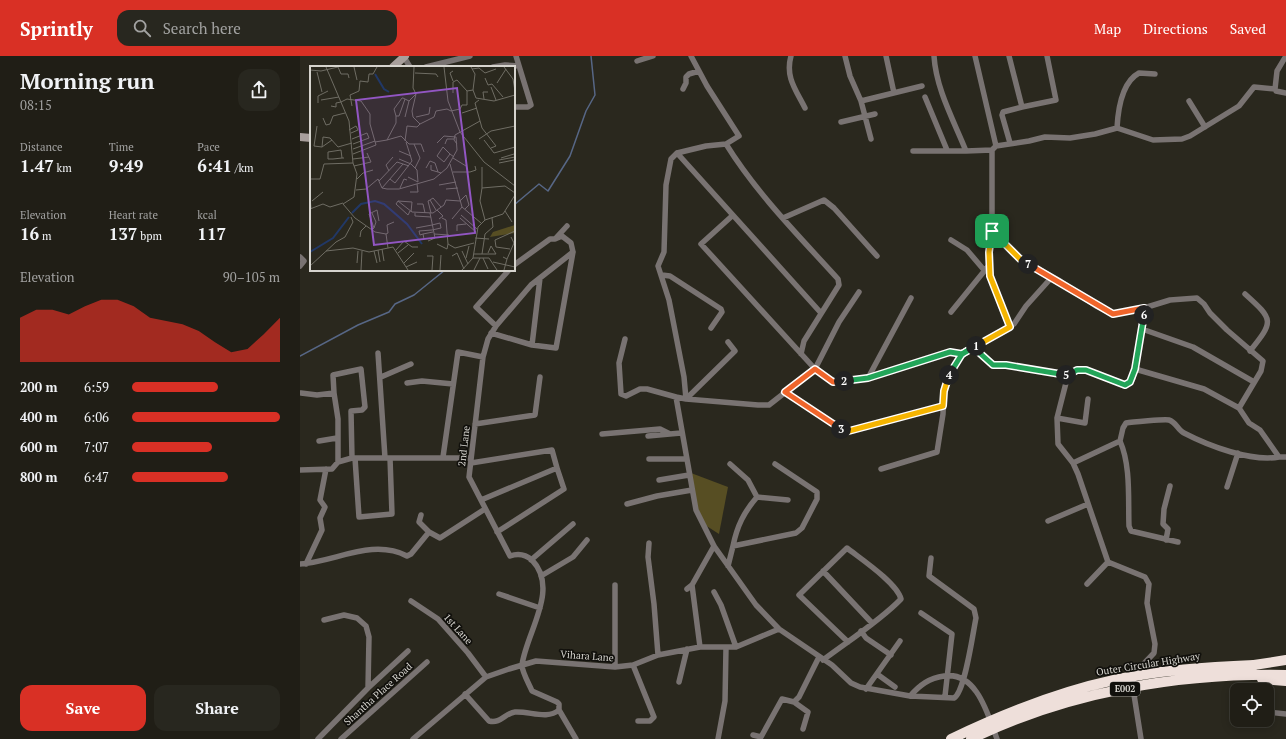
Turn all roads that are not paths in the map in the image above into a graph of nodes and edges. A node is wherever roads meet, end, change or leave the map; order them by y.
1 (470, 56) edge
2 (516, 56) edge
3 (653, 56) edge
4 (691, 56) edge
5 (792, 56) edge
6 (845, 56) edge
7 (886, 56) edge
8 (934, 56) edge
9 (974, 56) edge
10 (1010, 56) edge
11 (1047, 56) edge
12 (1286, 56) edge
13 (404, 57) edge
14 (637, 61) dead end
15 (394, 66) edge
16 (409, 66) edge
17 (430, 66) edge
18 (500, 66) edge
19 (519, 66) junction
20 (699, 71) junction
21 (1155, 74) dead end
22 (922, 86) dead end
23 (683, 89) dead end
24 (1275, 89) junction
25 (894, 93) junction
26 (1286, 93) edge
27 (925, 97) dead end
28 (861, 101) junction
29 (1189, 101) dead end
30 (515, 107) edge
31 (1022, 107) junction
32 (805, 108) dead end
33 (875, 114) dead end
34 (865, 117) junction
35 (841, 122) dead end
36 (1205, 127) junction
37 (1116, 128) junction
38 (300, 137) edge
39 (310, 138) edge
40 (871, 139) dead end
41 (1010, 143) junction
42 (726, 144) junction
43 (994, 148) junction
44 (947, 150) junction
45 (913, 151) dead end
46 (966, 151) junction
47 (677, 153) junction
48 (732, 216) junction
49 (783, 218) junction
50 (567, 226) dead end
51 (992, 231) junction
52 (555, 239) junction
53 (951, 240) dead end
54 (574, 252) junction
55 (300, 256) edge
56 (877, 256) dead end
57 (515, 264) edge
58 (990, 264) junction
59 (300, 266) edge
60 (984, 270) junction
61 (508, 271) edge
62 (662, 275) junction
63 (1052, 277) junction
64 (540, 278) junction
65 (859, 292) dead end
66 (1245, 294) dead end
67 (910, 298) dead end
68 (1144, 308) junction
69 (951, 312) dead end
70 (821, 313) junction
71 (496, 326) junction
72 (1010, 327) junction
73 (711, 328) dead end
74 (1142, 330) junction
75 (491, 333) junction
76 (625, 339) dead end
77 (728, 342) dead end
78 (532, 345) junction
79 (973, 347) junction
80 (1250, 351) junction
81 (378, 353) dead end
82 (801, 354) junction
83 (962, 354) junction
84 (483, 357) junction
85 (411, 364) dead end
86 (815, 369) junction
87 (1135, 369) junction
88 (1068, 375) junction
89 (381, 377) junction
90 (540, 377) dead end
91 (868, 378) junction
92 (1254, 382) junction
93 (408, 383) dead end
94 (453, 384) junction
95 (785, 392) junction
96 (301, 393) edge
97 (334, 393) junction
98 (676, 397) junction
99 (686, 399) junction
100 (1088, 399) dead end
101 (943, 406) junction
102 (1239, 408) junction
103 (1057, 418) junction
104 (475, 424) junction
105 (681, 433) junction
106 (602, 434) dead end
107 (670, 434) junction
108 (648, 436) dead end
109 (337, 438) junction
110 (1120, 441) junction
111 (319, 442) dead end
112 (1238, 453) junction
113 (443, 457) junction
114 (1279, 457) junction
115 (1286, 457) edge
116 (354, 458) junction
117 (387, 458) junction
118 (649, 459) dead end
119 (686, 459) junction
120 (471, 461) junction
121 (338, 462) junction
122 (1073, 463) junction
123 (730, 464) dead end
124 (775, 464) dead end
125 (557, 468) junction
126 (326, 469) junction
127 (881, 469) dead end
128 (300, 470) edge
129 (689, 475) junction
130 (659, 480) dead end
131 (1170, 486) dead end
132 (1227, 487) dead end
133 (692, 490) junction
134 (757, 497) junction
135 (481, 500) junction
136 (788, 500) dead end
137 (627, 504) dead end
138 (1088, 504) junction
139 (485, 509) junction
140 (421, 515) dead end
141 (1048, 521) dead end
142 (573, 524) dead end
143 (428, 532) junction
144 (497, 532) junction
145 (587, 540) dead end
146 (1166, 540) junction
147 (1178, 542) dead end
148 (649, 543) dead end
149 (714, 546) junction
150 (733, 546) junction
151 (931, 558) dead end
152 (531, 560) junction
153 (1108, 562) junction
154 (303, 564) edge
155 (728, 566) junction
156 (823, 571) junction
157 (541, 576) junction
158 (1087, 584) dead end
159 (615, 585) dead end
160 (692, 585) junction
161 (687, 589) dead end
162 (714, 592) dead end
163 (499, 594) dead end
164 (411, 601) dead end
165 (540, 608) junction
166 (921, 613) dead end
167 (324, 620) dead end
168 (872, 623) junction
169 (779, 629) junction
170 (862, 631) junction
171 (900, 641) dead end
172 (848, 642) junction
173 (700, 647) junction
174 (736, 647) junction
175 (726, 648) junction
176 (687, 649) junction
177 (408, 651) dead end
178 (658, 655) junction
179 (891, 655) junction
180 (821, 658) junction
181 (1286, 660) edge
182 (427, 662) dead end
183 (633, 665) junction
184 (1254, 665) junction
185 (1286, 665) edge
186 (522, 667) junction
187 (615, 667) junction
188 (877, 674) junction
189 (1286, 675) edge
190 (948, 676) junction
191 (1230, 676) junction
192 (486, 677) junction
193 (964, 679) junction
194 (1286, 681) edge
195 (679, 682) dead end
196 (895, 687) dead end
197 (368, 688) junction
198 (866, 689) junction
199 (465, 694) junction
200 (910, 696) junction
201 (945, 696) junction
202 (794, 702) junction
203 (559, 710) junction
204 (1274, 713) edge
205 (1286, 714) edge
206 (638, 721) dead end
207 (803, 729) dead end
208 (753, 735) dead end
209 (318, 739) edge
210 (341, 739) edge
211 (413, 739) edge
212 (576, 739) edge
213 (718, 739) edge
214 (951, 739) edge
215 (971, 739) edge
216 (997, 739) edge
217 (1141, 739) edge

1 - 17 street
2 - 19 street
3 - 14 street
4 - 20 street
5 - 32 street
6 - 28 street
7 - 25 street
8 - 46 street
9 - 43 street
10 - 31 street
11 - 31 street
12 - 24 street
13 - 15 street
13 - 16 street
18 - 19 street
19 - 30 street
20 - 23 street
20 - 42 street
21 - 37 street
22 - 25 street
24 - 26 street
24 - 36 street
25 - 28 street
27 - 44 street
28 - 34 street
29 - 36 street
31 - 41 street
33 - 34 street
34 - 35 street
34 - 40 street
36 - 37 street
37 - 41 street
38 - 39 street
41 - 43 street
42 - 47 street
42 - 49 street
43 - 46 street
43 - 51 street
44 - 45 street
44 - 46 street
47 - 48 street
47 - 62 street
48 - 70 street
48 - 82 street
49 - 56 street
49 - 70 street
50 - 52 street
51 - 58 street
51 - 63 street
52 - 54 street
52 - 57 street
53 - 60 street
54 - 64 street, 2nd Lane
54 - 78 street
55 - 59 street
58 - 60 street
58 - 72 street
60 - 69 street
61 - 71 street
62 - 73 street
62 - 99 street
63 - 68 street
63 - 72 street
64 - 71 street, 2nd Lane
64 - 78 street
65 - 86 street
66 - 80 street
67 - 91 street
68 - 74 street
68 - 80 street
70 - 82 street
71 - 75 street, 2nd Lane
72 - 79 street
74 - 87 street
74 - 92 street
75 - 78 street
75 - 84 street, 2nd Lane
76 - 98 street
77 - 99 street
79 - 83 street
79 - 88 street
80 - 92 street
81 - 89 street
82 - 86 street
83 - 91 street
83 - 101 street
84 - 94 street
84 - 104 street, 2nd Lane
85 - 89 street
86 - 91 street
86 - 95 street
87 - 88 street
87 - 102 street
88 - 103 street
89 - 117 street
90 - 104 street
92 - 102 street
93 - 94 street
94 - 113 street
95 - 99 street
95 - 101 street
96 - 97 street
97 - 109 street
97 - 116 street
98 - 99 street
98 - 105 street
100 - 103 street
101 - 127 street
102 - 114 street
103 - 122 street
104 - 120 street, 2nd Lane
105 - 107 street
105 - 119 street
106 - 107 street
107 - 108 street
109 - 111 street
109 - 121 street
110 - 112 street
110 - 122 street
110 - 146 street
112 - 114 street
112 - 132 street
113 - 117 street
113 - 120 street
114 - 115 street
116 - 117 street
116 - 117 street
116 - 121 street
118 - 119 street
119 - 129 street
120 - 125 street
120 - 135 street, 2nd Lane
121 - 126 street
122 - 138 street
123 - 134 street
124 - 150 street
125 - 135 street
125 - 144 street
126 - 128 street
126 - 154 street
129 - 130 street
129 - 133 street
131 - 146 street
133 - 137 street
133 - 149 street
134 - 136 street
134 - 150 street
135 - 139 street, 2nd Lane
138 - 141 street
138 - 153 street
139 - 143 street
139 - 144 street, 2nd Lane
140 - 143 street
142 - 152 street
143 - 154 street
144 - 152 street, 2nd Lane
145 - 157 street
146 - 147 street
148 - 178 street
149 - 155 street
149 - 160 street
150 - 155 street
151 - 193 street
152 - 157 street
153 - 158 street
153 - 217 street
155 - 169 street
156 - 168 street
156 - 168 street
156 - 172 street
157 - 165 street
159 - 187 street
160 - 161 street
160 - 173 street
162 - 174 street
163 - 165 street
164 - 192 street, 1st Lane
165 - 186 street
166 - 190 street
167 - 197 street
168 - 170 street
169 - 174 street, Vihara Lane
169 - 180 street
170 - 172 street
170 - 179 street
171 - 179 street
172 - 180 street
173 - 175 street, Vihara Lane
173 - 176 street, Vihara Lane
174 - 175 street, Vihara Lane
175 - 213 street
176 - 178 street, Vihara Lane
176 - 195 street
177 - 197 street
178 - 183 street, Vihara Lane
179 - 188 street
180 - 198 street
180 - 202 street
181 - 184 highway
182 - 210 street, Shantha Place Road
183 - 187 street, Vihara Lane
183 - 206 street
184 - 185 highway, Outer Circular Highway / E002
184 - 214 highway, Outer Circular Highway / E002, bridge
186 - 187 street, Vihara Lane
186 - 192 street, Vihara Lane
186 - 203 street
188 - 196 street
188 - 198 street
189 - 191 highway, Outer Circular Highway / E002, bridge
190 - 193 street
190 - 200 street
190 - 201 street
191 - 194 highway
191 - 215 highway, Outer Circular Highway / E002, bridge
192 - 199 street, Vihara Lane
193 - 201 street
193 - 216 street
197 - 209 street
198 - 200 street
199 - 203 street
199 - 211 street, Vihara Lane
200 - 201 street
202 - 207 street
202 - 208 street
203 - 212 street
204 - 205 street

